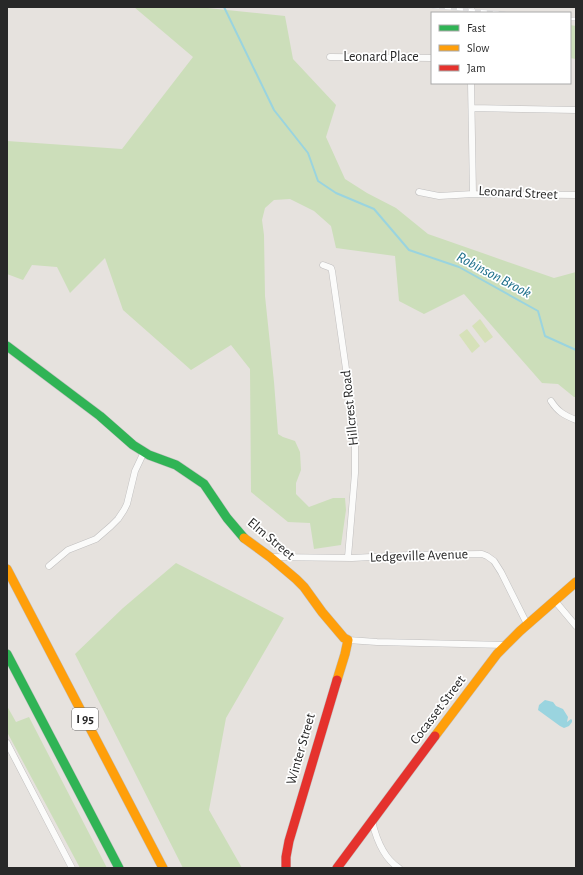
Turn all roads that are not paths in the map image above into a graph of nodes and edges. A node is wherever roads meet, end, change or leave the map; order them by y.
1 (330, 57) dead end
2 (431, 58) edge
3 (471, 84) edge
4 (472, 108) junction
5 (576, 110) edge
6 (419, 192) dead end
7 (473, 194) junction
8 (576, 196) edge
9 (323, 265) dead end
10 (7, 346) edge
11 (551, 401) dead end
12 (576, 420) edge
13 (144, 452) junction
14 (270, 557) junction
15 (348, 557) junction
16 (49, 566) dead end
17 (7, 569) edge
18 (576, 582) edge
19 (555, 601) junction
20 (528, 624) junction
21 (576, 626) edge
22 (348, 640) junction
23 (506, 645) junction
24 (7, 654) edge
25 (7, 743) edge
26 (372, 820) junction
27 (72, 868) edge
28 (118, 868) edge
29 (163, 868) edge
30 (286, 868) edge
31 (337, 868) edge
32 (399, 868) edge

1 - 2 street, Leonard Place
3 - 4 street, Leonard Street
4 - 5 street
4 - 7 street, Leonard Street
6 - 7 street
7 - 8 street, Leonard Street
9 - 15 street, Hillcrest Road
10 - 13 main road, Elm Street
11 - 12 street
13 - 14 main road, Elm Street
13 - 16 street
14 - 15 street, Ledgeville Avenue
14 - 22 main road, Elm Street
15 - 20 street, Ledgeville Avenue
17 - 29 main road, I 95
18 - 19 main road, Cocasset Street
19 - 20 main road, Cocasset Street
19 - 21 street
20 - 23 main road, Cocasset Street
22 - 23 street
22 - 30 main road, Winter Street
23 - 26 main road, Cocasset Street
24 - 28 main road
25 - 27 street
26 - 31 main road, Cocasset Street
26 - 32 street

